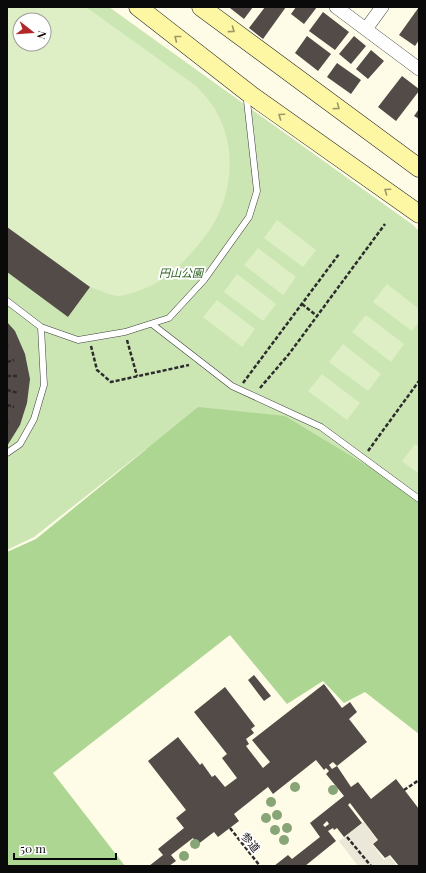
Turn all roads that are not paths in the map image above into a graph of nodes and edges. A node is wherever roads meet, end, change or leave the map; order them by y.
1 (138, 7) edge
2 (200, 7) edge
3 (336, 7) edge
4 (382, 7) edge
5 (366, 29) junction
6 (419, 69) edge
7 (251, 95) junction
8 (419, 168) edge
9 (419, 214) edge
10 (7, 301) edge
11 (152, 324) junction
12 (41, 327) junction
13 (7, 454) edge
14 (419, 498) edge

7 -> 1 street
2 -> 8 street
3 - 5 street
4 - 5 street
5 - 6 street
9 -> 7 street
7 - 11 lane
10 - 12 lane
11 - 12 lane
11 - 14 lane
12 - 13 lane

